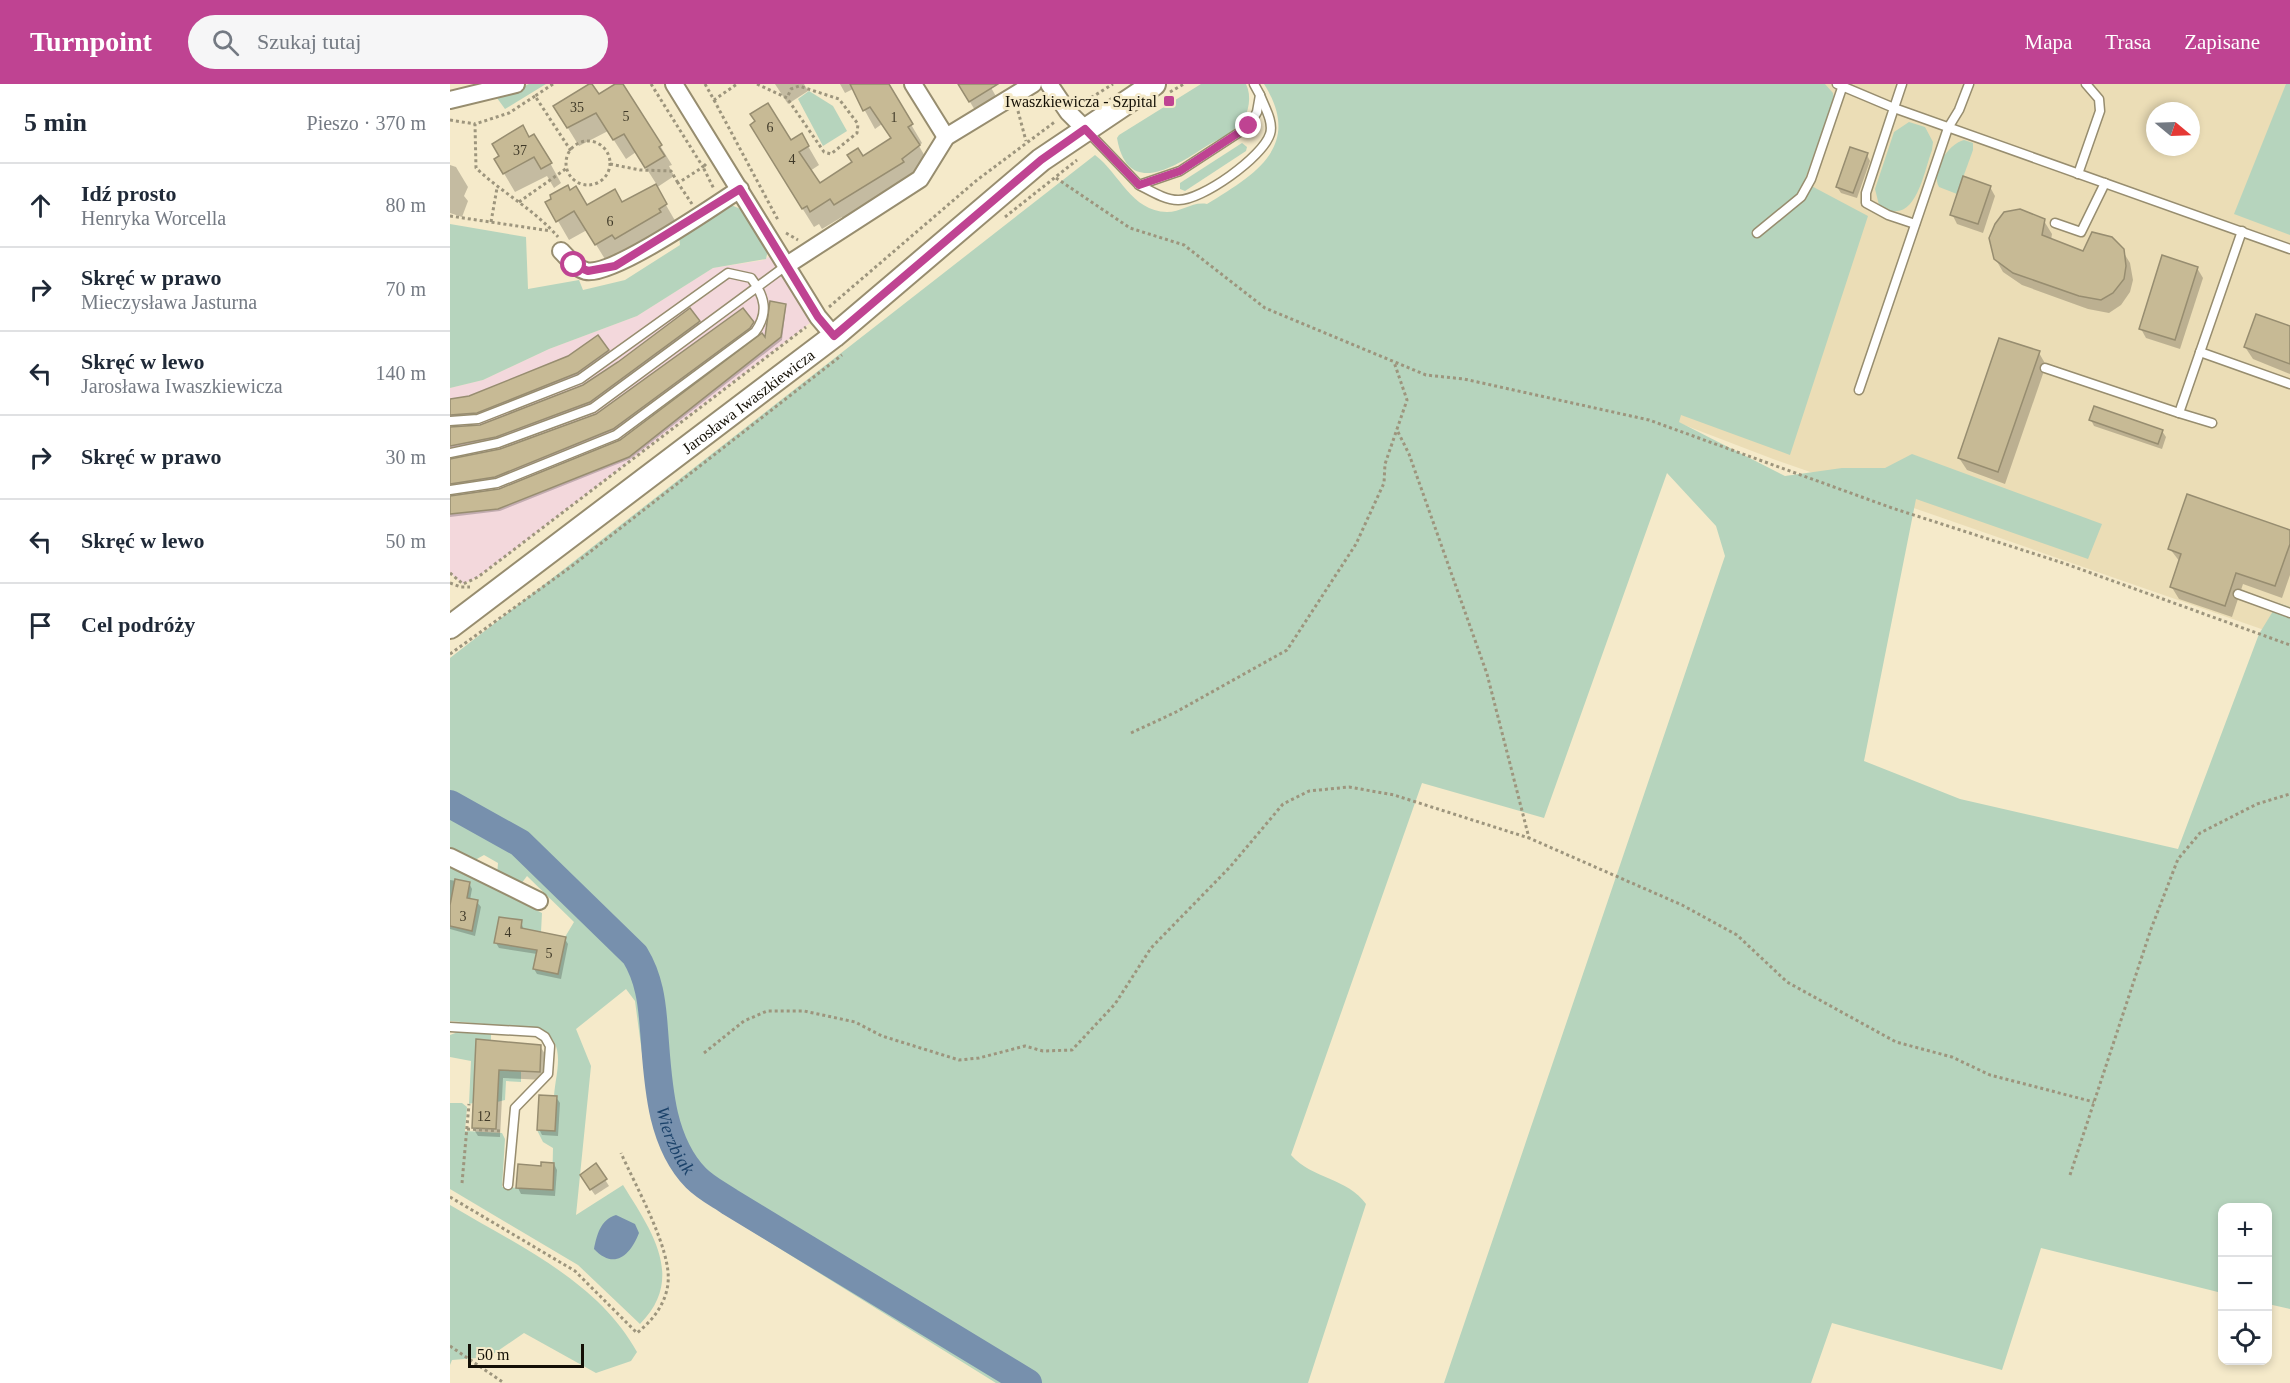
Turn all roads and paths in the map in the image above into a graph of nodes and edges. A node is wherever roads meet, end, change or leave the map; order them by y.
1 (516, 84) edge
2 (553, 84) edge
3 (651, 84) edge
4 (674, 84) edge
5 (705, 84) edge
6 (737, 84) edge
7 (757, 84) edge
8 (913, 84) edge
9 (1033, 84) edge
10 (1049, 84) edge
11 (1113, 84) edge
12 (1154, 84) edge
13 (1254, 84) edge
14 (1902, 84) edge
15 (1969, 84) edge
16 (2086, 84) edge
17 (799, 85) edge
18 (1839, 86) edge
19 (1260, 94) junction
20 (535, 96) junction
21 (787, 98) junction
22 (450, 100) edge
23 (714, 100) junction
24 (1894, 108) junction
25 (1068, 112) junction
26 (450, 120) edge
27 (475, 124) junction
28 (1947, 128) junction
29 (1085, 129) junction
30 (946, 138) junction
31 (737, 142) junction
32 (571, 151) junction
33 (718, 154) junction
34 (610, 164) junction
35 (703, 167) junction
36 (567, 168) junction
37 (2078, 174) junction
38 (1056, 178) dead end
39 (678, 183) junction
40 (2105, 183) junction
41 (1139, 185) junction
42 (497, 188) junction
43 (740, 189) junction
44 (716, 192) dead end
45 (519, 202) junction
46 (701, 202) dead end
47 (693, 207) junction
48 (685, 212) dead end
49 (450, 216) edge
50 (779, 221) dead end
51 (491, 222) junction
52 (2055, 223) dead end
53 (1915, 224) junction
54 (553, 231) junction
55 (784, 231) dead end
56 (2242, 231) junction
57 (1757, 233) dead end
58 (803, 241) dead end
59 (561, 245) joint
60 (2290, 249) edge
61 (787, 265) junction
62 (758, 287) junction
63 (818, 317) junction
64 (834, 336) junction
65 (2200, 352) junction
66 (1394, 362) junction
67 (2045, 368) dead end
68 (2290, 384) edge
69 (1859, 390) dead end
70 (2179, 413) junction
71 (450, 421) edge
72 (2212, 423) dead end
73 (1398, 432) junction
74 (450, 453) edge
75 (450, 490) edge
76 (450, 573) edge
77 (2238, 594) dead end
78 (2290, 613) edge
79 (454, 615) edge
80 (2290, 645) edge
81 (1131, 733) dead end
82 (2290, 794) edge
83 (1529, 838) junction
84 (450, 857) edge
85 (539, 901) dead end
86 (450, 1027) edge
87 (704, 1053) dead end
88 (2094, 1102) junction
89 (469, 1104) dead end
90 (467, 1130) junction
91 (512, 1131) junction
92 (621, 1153) dead end
93 (2070, 1174) dead end
94 (462, 1183) dead end
95 (508, 1185) dead end
96 (450, 1197) edge
97 (450, 1346) edge
98 (504, 1383) edge

1 - 22 street
2 - 20 path
3 - 35 path
4 - 33 street
5 - 23 path
6 - 23 path
7 - 21 path
8 - 30 street
9 - 30 street
10 - 25 street
11 - 25 path
12 - 29 street, Jarosława Iwaszkiewicza
13 - 19 lane
14 - 24 lane
15 - 28 lane
16 - 37 lane
17 - 21 path
17 - 21 path
18 - 24 lane
18 - 57 lane
19 - 41 lane
19 - 41 lane
20 - 27 path
20 - 32 path
23 - 31 path
24 - 28 lane
24 - 53 lane
25 - 29 street
25 - 63 path
26 - 27 path
27 - 42 path
28 - 37 lane
28 - 53 lane
29 - 41 lane
29 - 64 street, Jarosława Iwaszkiewicza
30 - 61 street
31 - 33 path
31 - 50 path
32 - 34 path
32 - 36 path
33 - 35 path
33 - 43 street
34 - 36 path
34 - 39 path
35 - 39 path
35 - 44 path
36 - 45 path
37 - 40 lane
38 - 66 path
39 - 47 path
40 - 52 lane
40 - 56 lane
42 - 45 path
42 - 51 path
43 - 59 street
43 - 61 street
45 - 54 path
46 - 47 path
47 - 48 path
49 - 51 path
51 - 54 path
53 - 69 lane
54 - 59 path
55 - 58 path
56 - 60 lane
56 - 65 lane
61 - 62 lane
61 - 63 street
62 - 71 lane
62 - 74 lane
62 - 75 lane
63 - 64 street
63 - 76 path
64 - 79 street, Jarosława Iwaszkiewicza
65 - 68 lane
65 - 70 lane
66 - 73 path
66 - 80 path
67 - 70 lane
70 - 72 lane
73 - 81 path
73 - 83 path
77 - 78 lane
82 - 88 path
83 - 87 path
83 - 88 path
84 - 85 street
86 - 91 lane
88 - 93 path
89 - 90 path
90 - 91 path
90 - 94 path
91 - 95 lane
92 - 96 path
97 - 98 path

